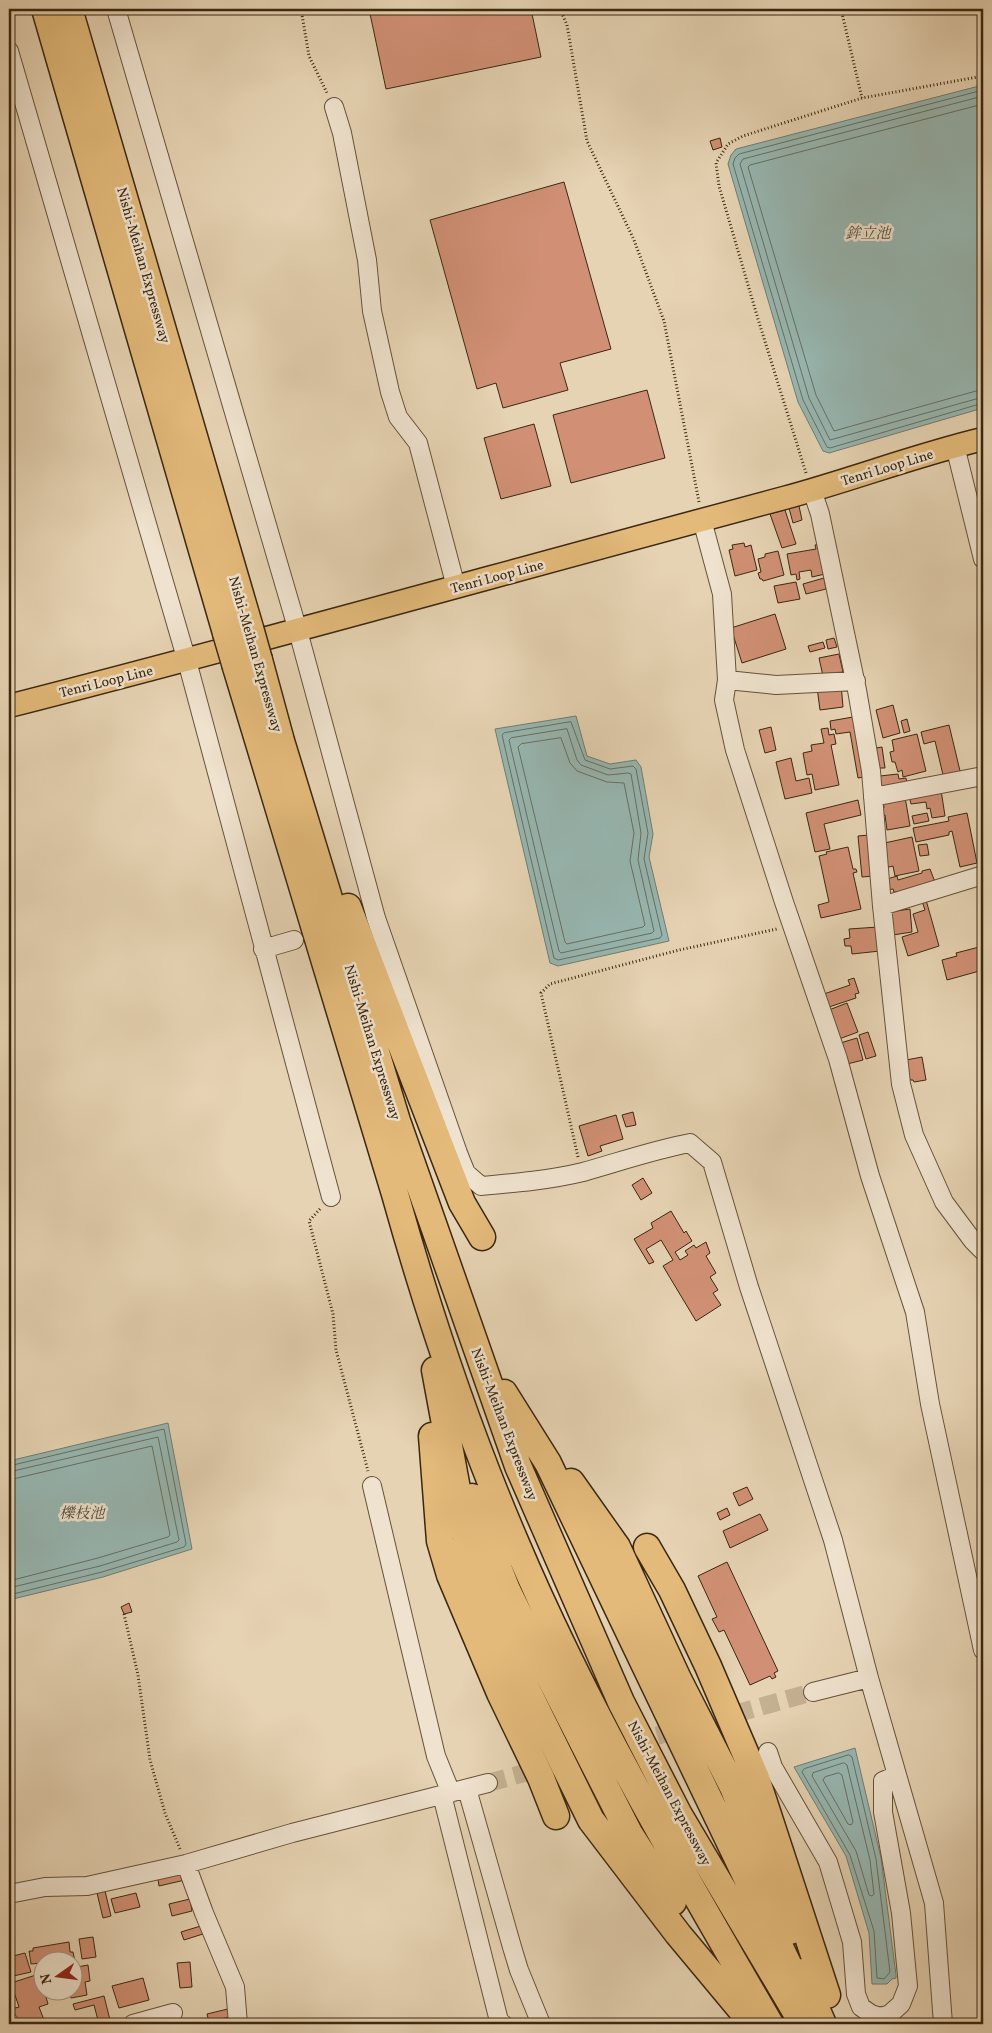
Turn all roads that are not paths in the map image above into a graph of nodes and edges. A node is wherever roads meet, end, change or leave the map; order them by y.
1 (45, 9) edge
2 (69, 9) edge
3 (116, 9) edge
4 (9, 51) edge
5 (334, 107) road end
6 (983, 439) edge
7 (955, 446) junction
8 (812, 490) junction
9 (702, 520) junction
10 (983, 558) edge
11 (456, 587) junction
12 (238, 630) junction
13 (298, 631) junction
14 (187, 661) junction
15 (247, 663) junction
16 (727, 680) junction
17 (856, 681) junction
18 (9, 706) edge
19 (281, 742) junction
20 (983, 776) edge
21 (873, 797) junction
22 (983, 875) edge
23 (882, 906) junction
24 (294, 940) dead end
25 (263, 949) junction
26 (331, 1197) road end
27 (482, 1237) dead end
28 (983, 1251) edge
29 (420, 1283) junction
30 (467, 1324) junction
31 (511, 1405) junction
32 (560, 1466) junction
33 (372, 1486) road end
34 (983, 1650) edge
35 (869, 1678) junction
36 (813, 1692) tunnel mouth
37 (768, 1752) dead end
38 (897, 1775) junction
39 (488, 1783) tunnel mouth
40 (454, 1792) junction
41 (556, 1816) dead end
42 (186, 1864) junction
43 (9, 1894) edge
44 (173, 2013) dead end
45 (133, 2024) edge
46 (238, 2024) edge
47 (503, 2024) edge
48 (541, 2024) edge
49 (757, 2024) edge
50 (765, 2024) edge
51 (770, 2024) edge
52 (803, 2024) edge
53 (809, 2024) edge
54 (813, 2024) edge
55 (817, 2024) edge
56 (823, 2024) edge
57 (828, 2024) edge
58 (832, 2024) edge
59 (836, 2024) edge
60 (943, 2024) edge

1 - 12 highway, Nishi-Meihan Expressway
2 - 12 highway, Nishi-Meihan Expressway
3 - 13 street
4 - 14 street
5 - 11 street
6 - 7 main road, Tenri Loop Line
7 - 8 main road, Tenri Loop Line
7 - 10 street
8 - 9 main road, Tenri Loop Line
8 - 17 street
9 - 11 main road, Tenri Loop Line
9 - 16 street
11 - 13 main road, Tenri Loop Line
12 - 15 highway, Nishi-Meihan Expressway, bridge
13 - 14 main road, Tenri Loop Line
13 - 35 street
14 - 18 main road, Tenri Loop Line
14 - 25 street
15 - 19 highway, Nishi-Meihan Expressway
15 - 29 highway, Nishi-Meihan Expressway
16 - 17 street
16 - 34 street
17 - 21 street
19 - 27 highway
19 - 30 highway, Nishi-Meihan Expressway
20 - 21 street
21 - 23 street
22 - 23 street
23 - 28 street
24 - 25 street
25 - 26 street
29 - 41 highway
29 - 49 highway
29 - 50 highway
29 - 51 highway, Nishi-Meihan Expressway
30 - 31 highway
30 - 52 highway, Nishi-Meihan Expressway
30 - 53 highway
30 - 54 highway
31 - 32 highway
31 - 55 highway
32 - 56 highway
32 - 57 highway
33 - 40 street
35 - 36 street
35 - 38 street
37 - 38 street
38 - 60 street
39 - 40 street
40 - 42 street
40 - 47 street
40 - 48 street
42 - 43 street
42 - 46 street
44 - 45 street
58 - 59 highway

